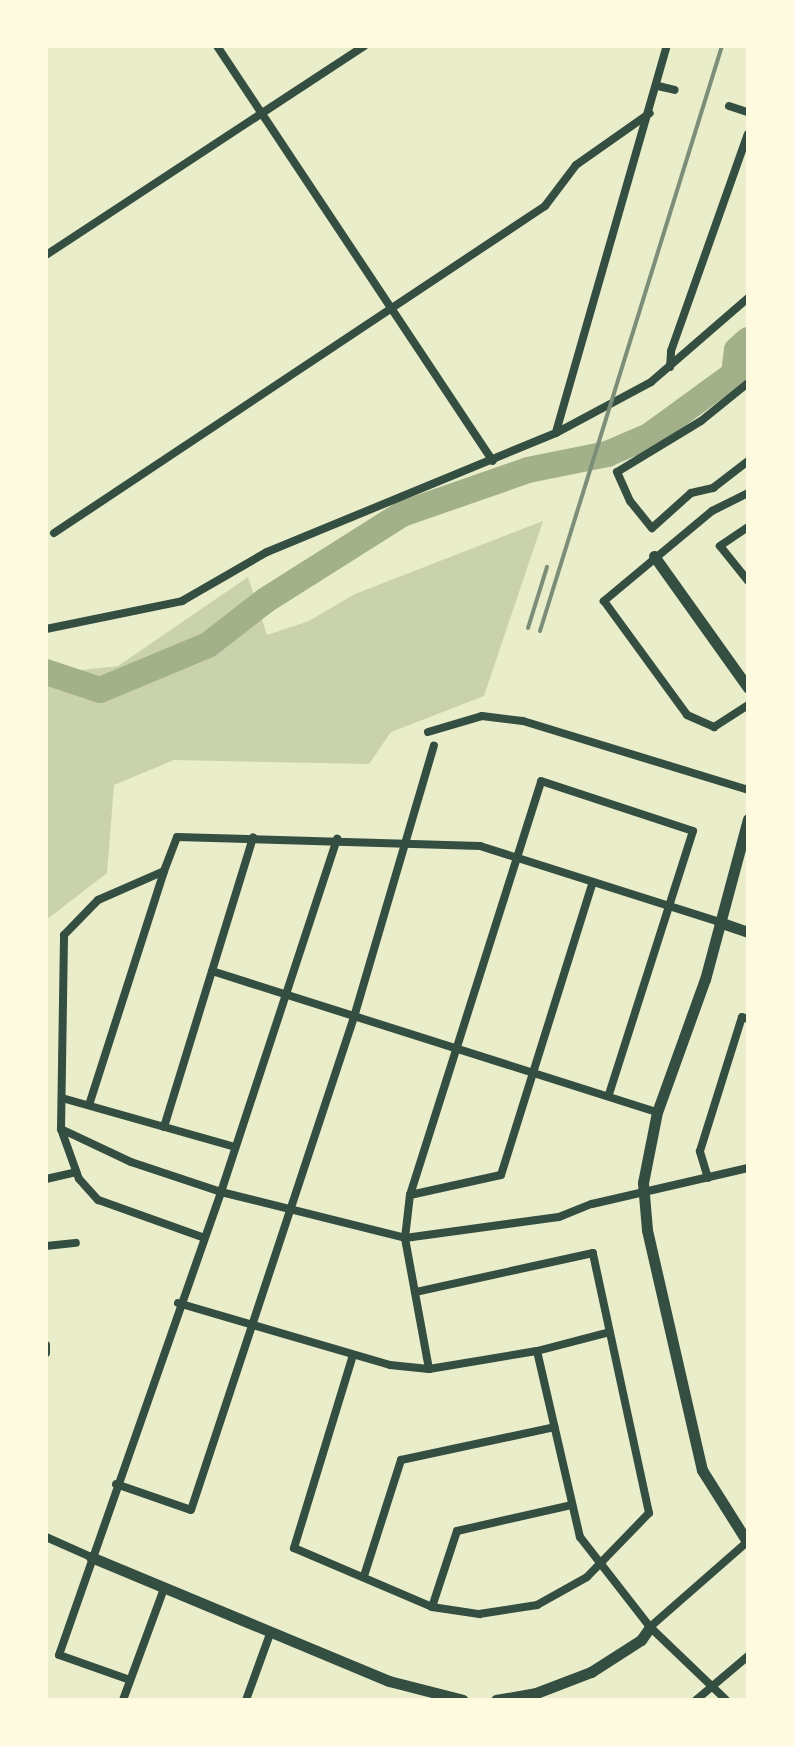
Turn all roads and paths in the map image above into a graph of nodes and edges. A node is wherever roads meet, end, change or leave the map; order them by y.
1 (217, 46) edge
2 (364, 46) edge
3 (667, 46) edge
4 (658, 86) junction
5 (675, 90) dead end
6 (729, 106) dead end
7 (261, 112) junction
8 (748, 112) edge
9 (650, 113) junction
10 (748, 134) edge
11 (46, 255) edge
12 (748, 298) edge
13 (392, 309) junction
14 (670, 367) junction
15 (748, 383) edge
16 (556, 433) junction
17 (493, 461) junction
18 (748, 461) edge
19 (748, 493) edge
20 (748, 527) edge
21 (54, 533) dead end
22 (654, 556) junction
23 (748, 581) edge
24 (46, 629) edge
25 (748, 688) edge
26 (748, 705) edge
27 (428, 732) dead end
28 (434, 746) dead end
29 (748, 790) edge
30 (748, 819) edge
31 (253, 837) junction
32 (337, 839) junction
33 (407, 845) junction
34 (517, 858) junction
35 (164, 871) junction
36 (593, 882) junction
37 (668, 907) junction
38 (719, 922) junction
39 (748, 932) edge
40 (212, 971) junction
41 (283, 994) junction
42 (354, 1017) junction
43 (748, 1019) edge
44 (456, 1048) junction
45 (532, 1072) junction
46 (609, 1095) junction
47 (62, 1098) junction
48 (89, 1105) junction
49 (657, 1112) junction
50 (164, 1127) junction
51 (61, 1129) junction
52 (235, 1147) junction
53 (748, 1168) edge
54 (76, 1172) junction
55 (708, 1178) junction
56 (46, 1179) edge
57 (221, 1192) junction
58 (410, 1195) junction
59 (293, 1210) junction
60 (202, 1237) junction
61 (405, 1238) junction
62 (76, 1243) dead end
63 (46, 1246) edge
64 (415, 1292) junction
65 (178, 1303) junction
66 (253, 1325) junction
67 (610, 1332) junction
68 (46, 1345) edge
69 (537, 1351) junction
70 (46, 1353) edge
71 (353, 1355) junction
72 (429, 1369) junction
73 (555, 1427) junction
74 (116, 1484) junction
75 (571, 1505) junction
76 (46, 1537) edge
77 (748, 1542) edge
78 (91, 1557) junction
79 (599, 1564) junction
80 (364, 1576) junction
81 (163, 1591) junction
82 (432, 1607) junction
83 (650, 1627) junction
84 (270, 1634) junction
85 (748, 1656) edge
86 (130, 1680) junction
87 (714, 1687) junction
88 (123, 1700) edge
89 (246, 1700) edge
90 (463, 1700) edge
91 (496, 1700) edge
92 (696, 1700) edge
93 (726, 1700) edge

1 - 7 street
2 - 7 street
3 - 4 street
4 - 5 street
4 - 9 street
6 - 8 street
7 - 11 street
7 - 13 street
9 - 13 street
9 - 16 street
10 - 14 street
12 - 14 street
13 - 17 street
13 - 21 street
14 - 16 street
15 - 18 street
16 - 17 street
17 - 24 street
19 - 22 street
20 - 23 street
22 - 25 street
22 - 26 street
27 - 29 street
28 - 33 street
30 - 38 street
31 - 32 street
31 - 35 street
31 - 40 street
32 - 33 street
32 - 41 street
33 - 34 street
33 - 42 street
34 - 36 street
34 - 37 street
34 - 44 street
35 - 47 street
35 - 48 street
36 - 37 street
36 - 45 street
37 - 38 street
37 - 46 street
38 - 39 street
38 - 49 street
40 - 41 street
40 - 50 street
41 - 42 street
41 - 52 street
42 - 44 street
42 - 59 street
43 - 55 street
44 - 45 street
44 - 58 street
45 - 46 street
45 - 58 street
46 - 49 street
47 - 48 street
47 - 51 street
48 - 50 street
49 - 77 street
50 - 52 street
51 - 54 street
51 - 57 street
52 - 57 street
53 - 55 street
54 - 56 street
54 - 60 street
55 - 61 street
57 - 59 street
57 - 60 street
58 - 61 street
59 - 61 street
59 - 66 street
60 - 65 street
61 - 64 street
62 - 63 street
64 - 67 street
64 - 72 street
65 - 66 street
65 - 74 street
66 - 71 street
66 - 74 street
67 - 69 street
67 - 79 street
68 - 70 street
69 - 72 street
69 - 73 street
71 - 72 street
71 - 80 street
73 - 75 street
73 - 80 street
74 - 78 street
75 - 79 street
75 - 82 street
76 - 78 street
77 - 83 street
78 - 81 street
78 - 86 street
79 - 82 street
79 - 83 street
80 - 82 street
81 - 84 street
81 - 86 street
83 - 87 street
83 - 91 street
84 - 89 street
84 - 90 street
85 - 87 street
86 - 88 street
87 - 92 street
87 - 93 street

